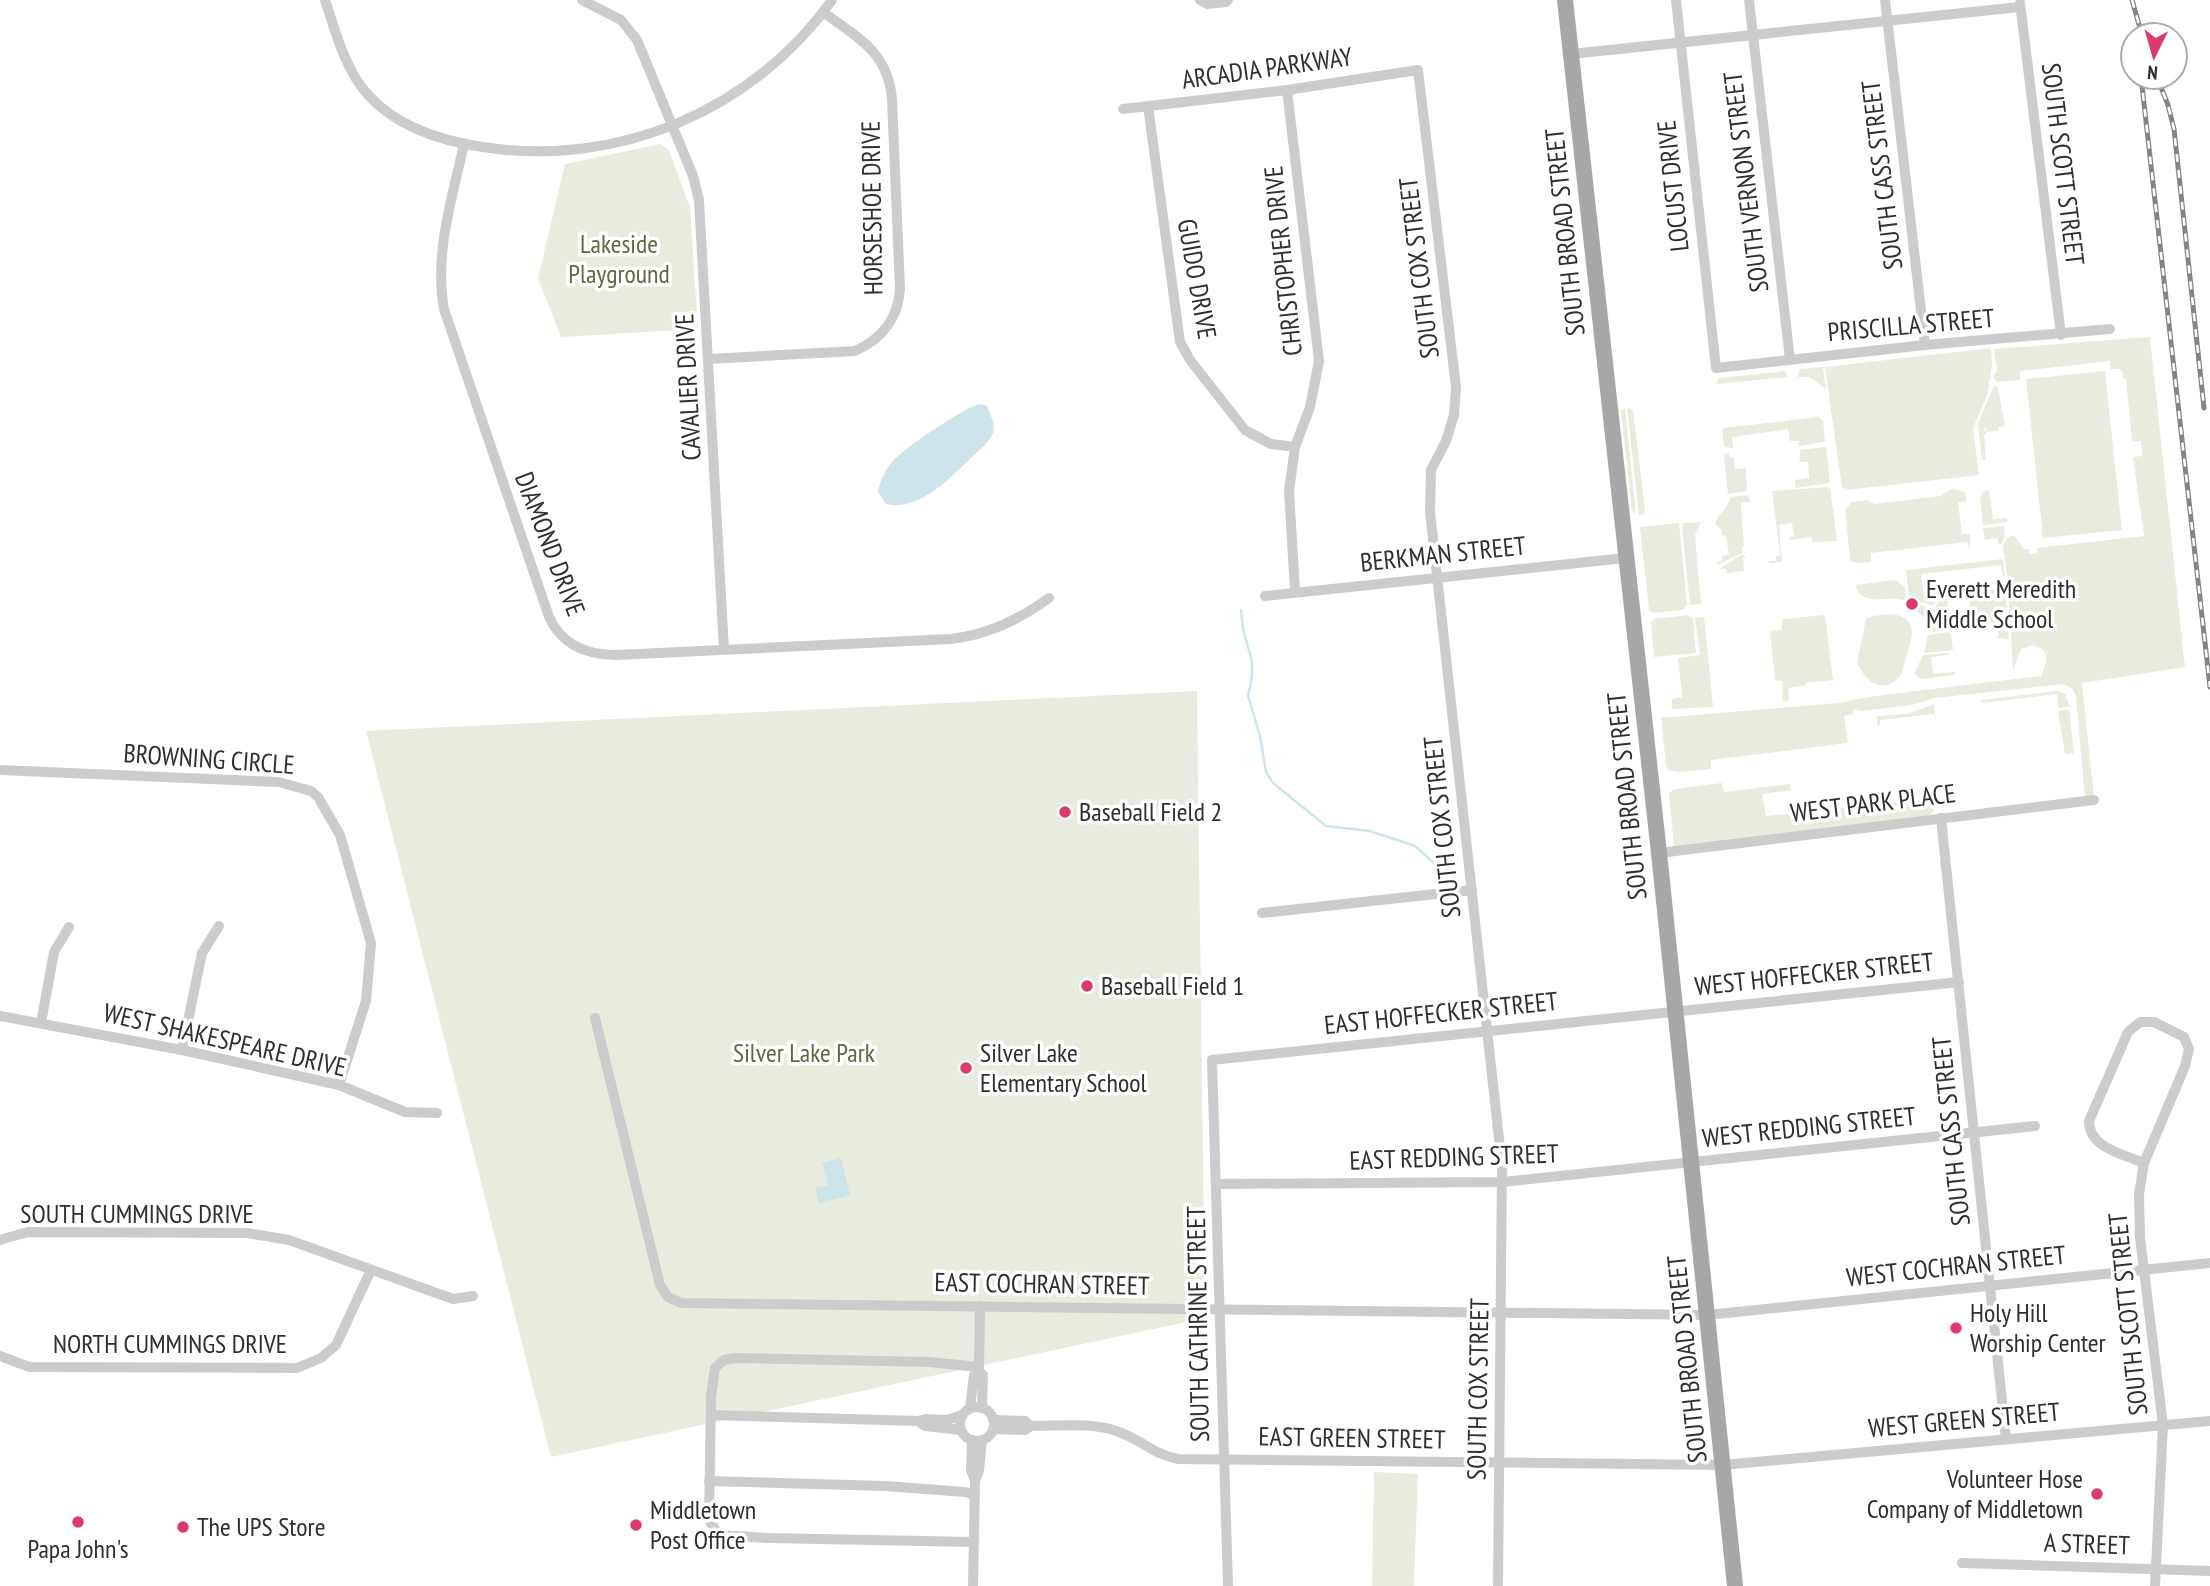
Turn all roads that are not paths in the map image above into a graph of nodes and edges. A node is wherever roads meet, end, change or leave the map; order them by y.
1 (325, 0) edge
2 (582, 0) edge
3 (832, 0) edge
4 (1200, 0) edge
5 (1228, 0) edge
6 (1565, 0) edge
7 (1676, 0) edge
8 (1749, 0) edge
9 (1885, 0) edge
10 (2020, 3) edge
11 (823, 12) junction
12 (1887, 20) junction
13 (1753, 35) junction
14 (1680, 42) junction
15 (1571, 54) junction
16 (1418, 70) joint
17 (1287, 90) junction
18 (1148, 106) junction
19 (1122, 109) dead end
20 (673, 127) junction
21 (464, 144) junction
22 (2109, 329) dead end
23 (2061, 335) junction
24 (1925, 345) junction
25 (709, 359) junction
26 (1790, 360) junction
27 (1716, 368) joint
28 (1295, 447) junction
29 (1625, 558) junction
30 (1438, 579) junction
31 (1295, 591) junction
32 (1265, 596) dead end
33 (1049, 598) dead end
34 (724, 650) junction
35 (0, 770) edge
36 (2094, 800) dead end
37 (1941, 818) junction
38 (1658, 853) junction
39 (1472, 890) junction
40 (1262, 913) dead end
41 (219, 926) dead end
42 (69, 927) dead end
43 (1959, 982) junction
44 (1675, 1012) junction
45 (0, 1016) edge
46 (595, 1018) dead end
47 (41, 1023) junction
48 (1488, 1031) junction
49 (182, 1050) junction
50 (1212, 1060) joint
51 (339, 1085) junction
52 (437, 1113) dead end
53 (2035, 1126) dead end
54 (1975, 1133) junction
55 (1691, 1163) junction
56 (2144, 1163) junction
57 (1503, 1182) junction
58 (1217, 1184) junction
59 (0, 1240) edge
60 (2210, 1263) edge
61 (372, 1269) junction
62 (2144, 1270) junction
63 (1989, 1286) junction
64 (474, 1296) dead end
65 (980, 1306) junction
66 (1219, 1308) junction
67 (1502, 1312) junction
68 (1707, 1315) junction
69 (0, 1356) edge
70 (979, 1370) junction
71 (972, 1410) junction
72 (711, 1415) junction
73 (918, 1421) junction
74 (2210, 1421) edge
75 (993, 1424) junction
76 (2163, 1425) junction
77 (961, 1430) junction
78 (2006, 1439) junction
79 (977, 1440) junction
80 (1223, 1460) junction
81 (1500, 1463) junction
82 (1722, 1465) junction
83 (709, 1481) junction
84 (975, 1495) junction
85 (974, 1542) junction
86 (1962, 1563) dead end
87 (2156, 1569) junction
88 (2210, 1571) edge
89 (973, 1586) edge
90 (1228, 1586) edge
91 (1498, 1586) edge
92 (1735, 1586) edge
93 (2155, 1586) edge

1 - 21 street
2 - 20 street, CAVALIER DRIVE
3 - 11 street
4 - 5 street
6 - 15 main road, SOUTH BROAD STREET
7 - 14 street, LOCUST DRIVE
8 - 13 street, SOUTH VERNON STREET
9 - 12 street, SOUTH CASS STREET
10 - 12 street
10 - 23 street, SOUTH SCOTT STREET
11 - 20 street
11 - 25 street, HORSESHOE DRIVE
12 - 13 street
12 - 24 street, SOUTH CASS STREET
13 - 14 street
13 - 26 street, SOUTH VERNON STREET
14 - 15 street
14 - 27 street, LOCUST DRIVE
15 - 29 main road, SOUTH BROAD STREET
16 - 17 street, ARCADIA PARKWAY
16 - 30 street, SOUTH COX STREET
17 - 18 street, ARCADIA PARKWAY
17 - 28 street, CHRISTOPHER DRIVE
18 - 19 street, ARCADIA PARKWAY
18 - 28 street, GUIDO DRIVE
20 - 21 street
20 - 25 street, CAVALIER DRIVE
21 - 34 street, DIAMOND DRIVE
22 - 23 street, PRISCILLA STREET
23 - 24 street, PRISCILLA STREET
24 - 26 street, PRISCILLA STREET
25 - 34 street, CAVALIER DRIVE
26 - 27 street, PRISCILLA STREET
28 - 31 street, CHRISTOPHER DRIVE
29 - 30 street, BERKMAN STREET
29 - 38 main road, SOUTH BROAD STREET
30 - 31 street, BERKMAN STREET
30 - 39 street, SOUTH COX STREET
31 - 32 street, BERKMAN STREET
33 - 34 street, DIAMOND DRIVE
35 - 51 street, BROWNING CIRCLE
36 - 37 street, WEST PARK PLACE
37 - 38 street, WEST PARK PLACE
37 - 43 street, SOUTH CASS STREET
38 - 44 main road, SOUTH BROAD STREET
39 - 40 street
39 - 48 street, SOUTH COX STREET
41 - 49 street
42 - 47 street
43 - 44 street, WEST HOFFECKER STREET
43 - 54 street, SOUTH CASS STREET
44 - 48 street, EAST HOFFECKER STREET
44 - 55 main road, SOUTH BROAD STREET
45 - 47 street, WEST SHAKESPEARE DRIVE
46 - 65 street, EAST COCHRAN STREET
47 - 49 street, WEST SHAKESPEARE DRIVE
48 - 50 street, EAST HOFFECKER STREET
48 - 57 street, SOUTH COX STREET
49 - 51 street, WEST SHAKESPEARE DRIVE
50 - 58 street, SOUTH CATHRINE STREET
51 - 52 street, WEST SHAKESPEARE DRIVE
53 - 54 street, WEST REDDING STREET
54 - 55 street, WEST REDDING STREET
54 - 63 street, SOUTH CASS STREET
55 - 57 street, EAST REDDING STREET
55 - 68 main road, SOUTH BROAD STREET
56 - 56 street, SOUTH SCOTT STREET
56 - 62 street, SOUTH SCOTT STREET
57 - 58 street, EAST REDDING STREET
57 - 67 street, SOUTH COX STREET
58 - 66 street, SOUTH CATHRINE STREET
59 - 61 street, SOUTH CUMMINGS DRIVE
60 - 62 street, WEST COCHRAN STREET
61 - 64 street, SOUTH CUMMINGS DRIVE
61 - 69 street, NORTH CUMMINGS DRIVE
62 - 63 street, WEST COCHRAN STREET
62 - 76 street, SOUTH SCOTT STREET
63 - 68 street, WEST COCHRAN STREET
63 - 78 street, SOUTH CASS STREET
65 - 66 street, EAST COCHRAN STREET
65 - 70 street
66 - 67 street, EAST COCHRAN STREET
66 - 80 street, SOUTH CATHRINE STREET
67 - 68 street, EAST COCHRAN STREET
67 - 81 street, SOUTH COX STREET
68 - 82 main road, SOUTH BROAD STREET
70 - 71 street
70 - 72 street
71 - 73 street
71 - 75 street
71 - 77 street
72 - 73 street
72 - 83 street
73 - 77 street
74 - 76 street, WEST GREEN STREET
75 - 79 street
75 - 80 street, EAST GREEN STREET
76 - 78 street, WEST GREEN STREET
76 - 87 street, SOUTH SCOTT STREET
77 - 79 street
78 - 82 street, WEST GREEN STREET
79 - 84 street
80 - 81 street, EAST GREEN STREET
80 - 90 street, SOUTH CATHRINE STREET
81 - 82 street, EAST GREEN STREET
81 - 91 street, SOUTH COX STREET
82 - 92 main road, SOUTH BROAD STREET
83 - 84 street
83 - 85 street
84 - 85 street
85 - 89 street
86 - 87 street, A STREET
87 - 88 street, A STREET
87 - 93 street, SOUTH SCOTT STREET

